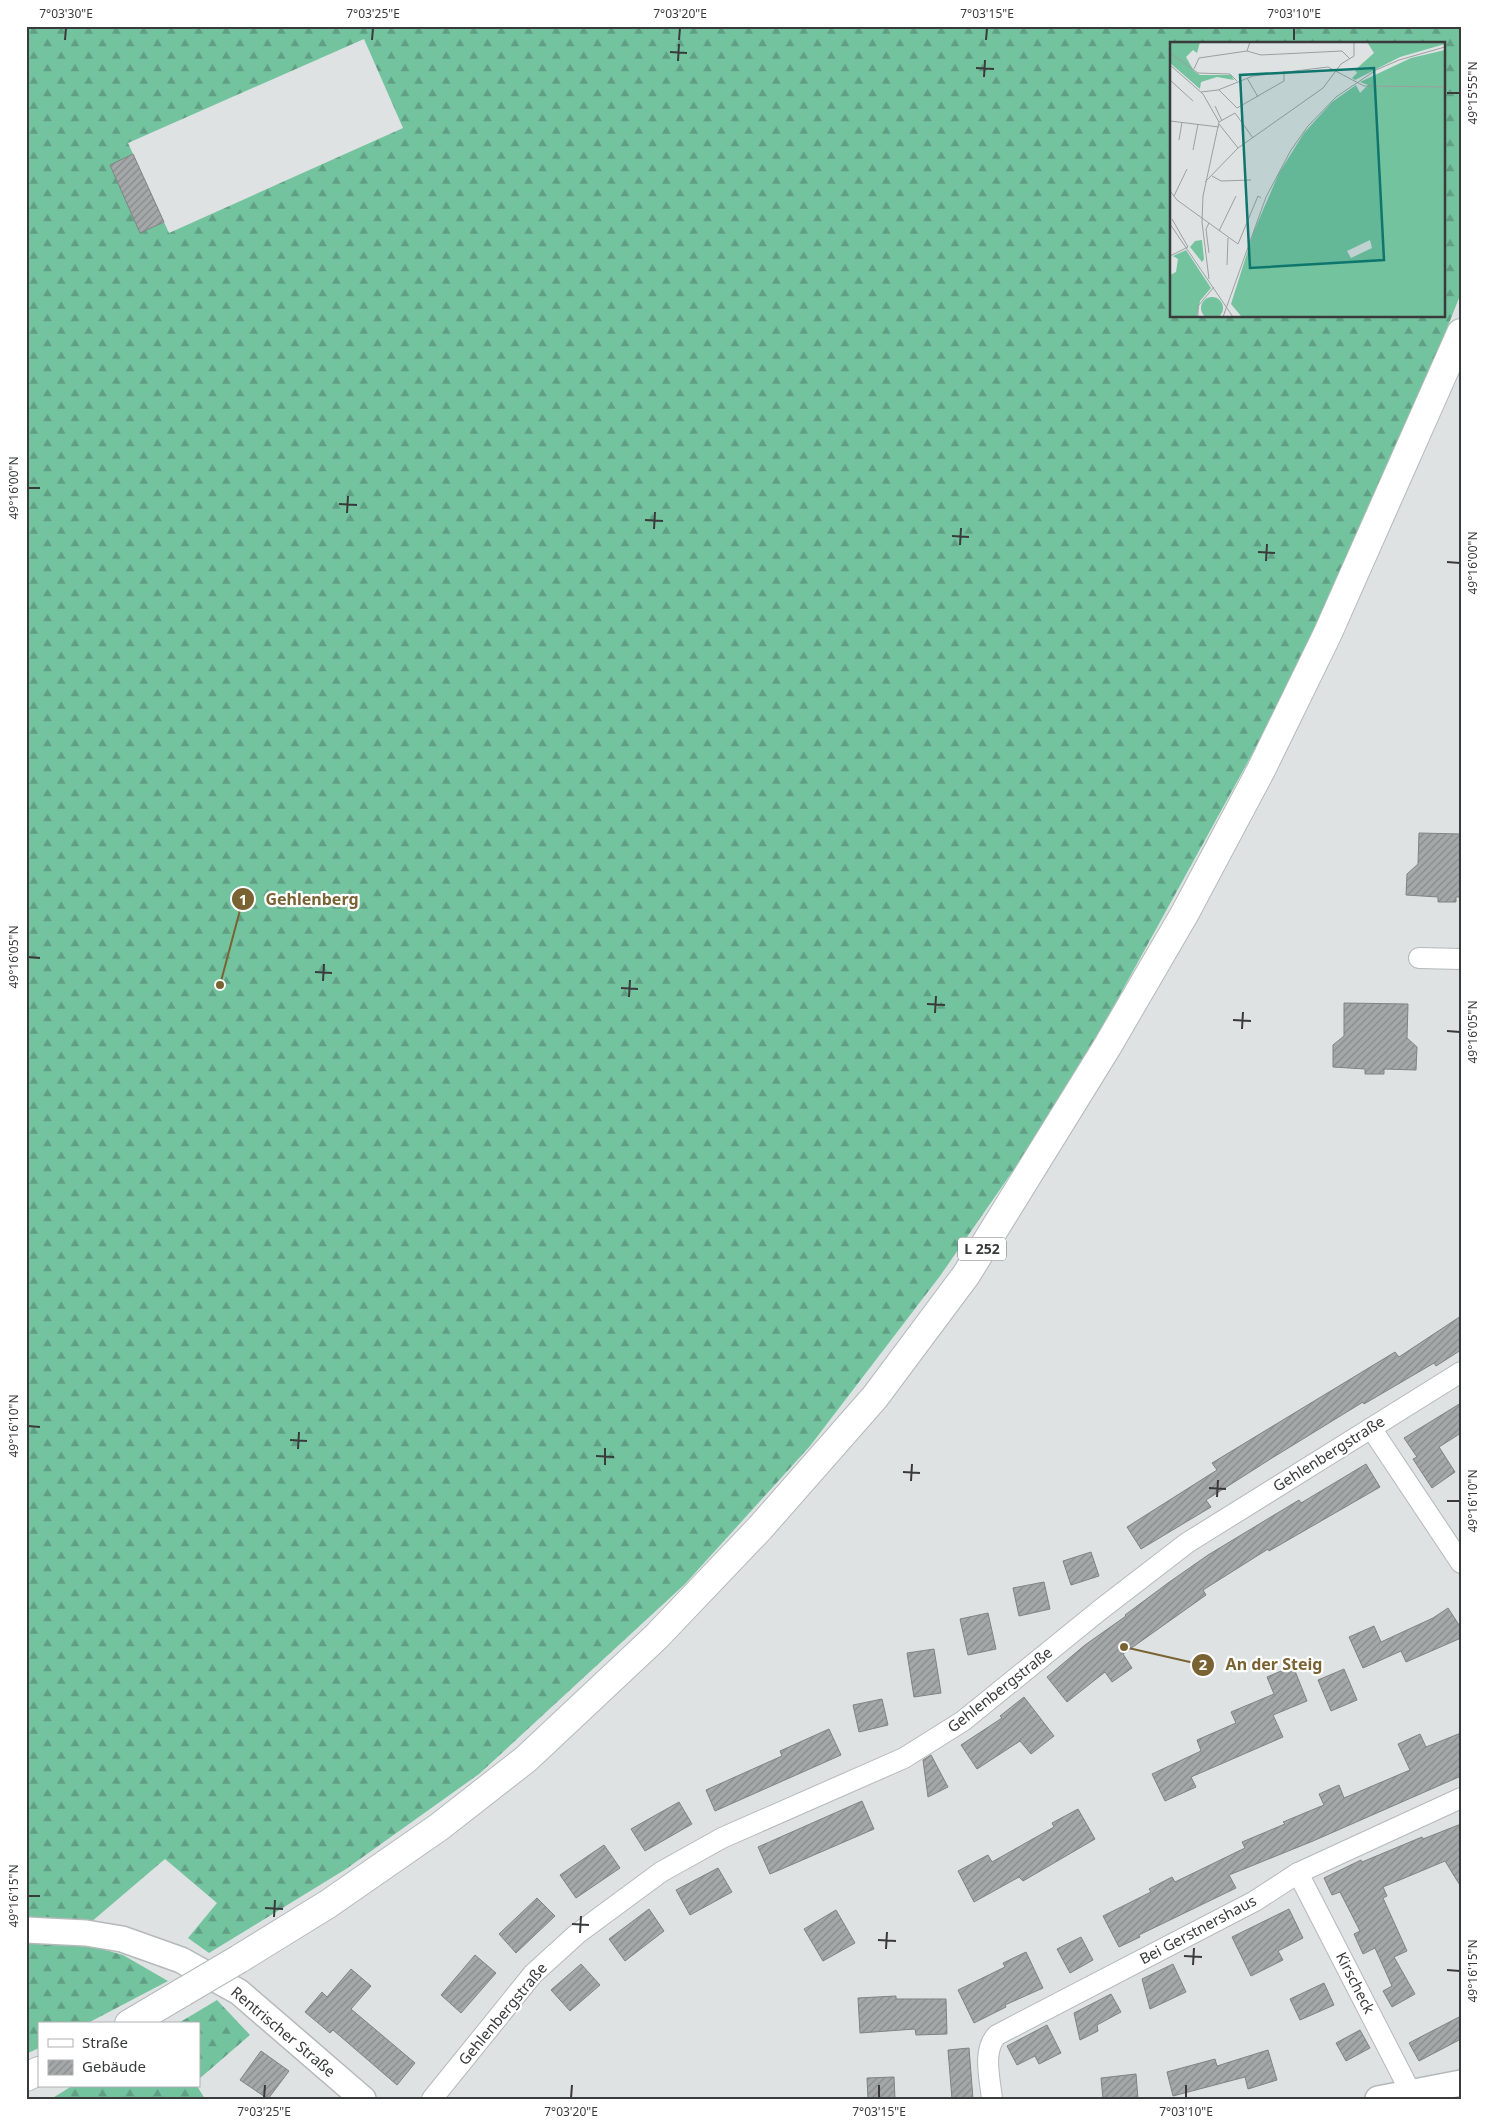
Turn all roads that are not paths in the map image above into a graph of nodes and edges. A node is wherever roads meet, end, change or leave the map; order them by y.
1 (1461, 332) edge
2 (1419, 958) dead end
3 (1461, 959) edge
4 (1461, 1372) edge
5 (1371, 1428) junction
6 (1461, 1563) edge
7 (1461, 1798) edge
8 (1298, 1873) junction
9 (26, 1930) edge
10 (132, 2022) edge
11 (38, 2072) edge
12 (26, 2078) edge
13 (1461, 2083) edge
14 (1411, 2093) junction
15 (363, 2099) edge
16 (432, 2099) edge
17 (992, 2099) edge
18 (1378, 2099) edge

1 - 10 highway, L 252, bridge
2 - 3 street
4 - 5 street, Gehlenbergstraße
5 - 6 street
5 - 16 street, Gehlenbergstraße
7 - 8 street, Bei Gerstnershaus
8 - 14 street, Kirscheck
8 - 17 street, Bei Gerstnershaus
9 - 15 street, Rentrischer Straße
11 - 12 highway
13 - 14 street
14 - 18 street

